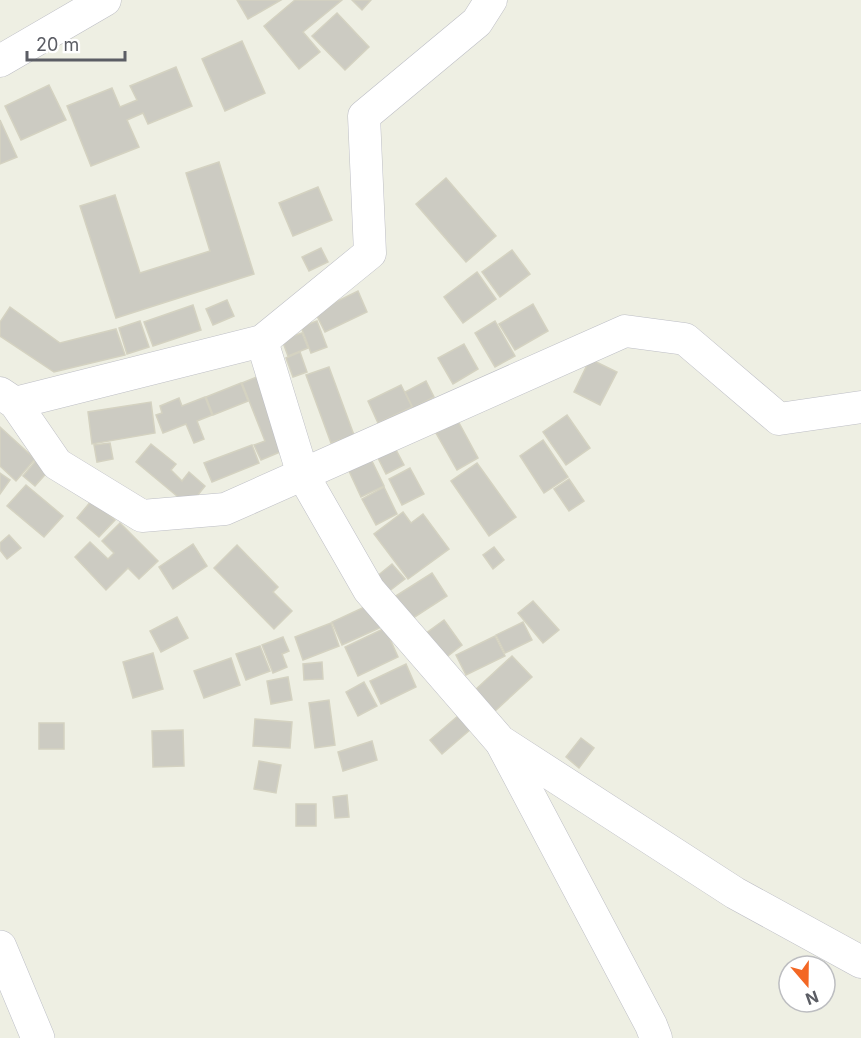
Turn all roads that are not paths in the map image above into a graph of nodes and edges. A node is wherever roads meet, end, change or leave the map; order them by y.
1 (105, 0) edge
2 (491, 0) edge
3 (0, 61) edge
4 (262, 341) junction
5 (7, 398) edge
6 (861, 407) edge
7 (303, 476) junction
8 (500, 741) junction
9 (0, 947) edge
10 (861, 962) edge
11 (38, 1038) edge
12 (656, 1038) edge

1 - 3 street
2 - 4 street
4 - 5 street
4 - 7 street
5 - 7 street
6 - 7 street
7 - 8 street
8 - 10 street
8 - 12 street
9 - 11 main road

